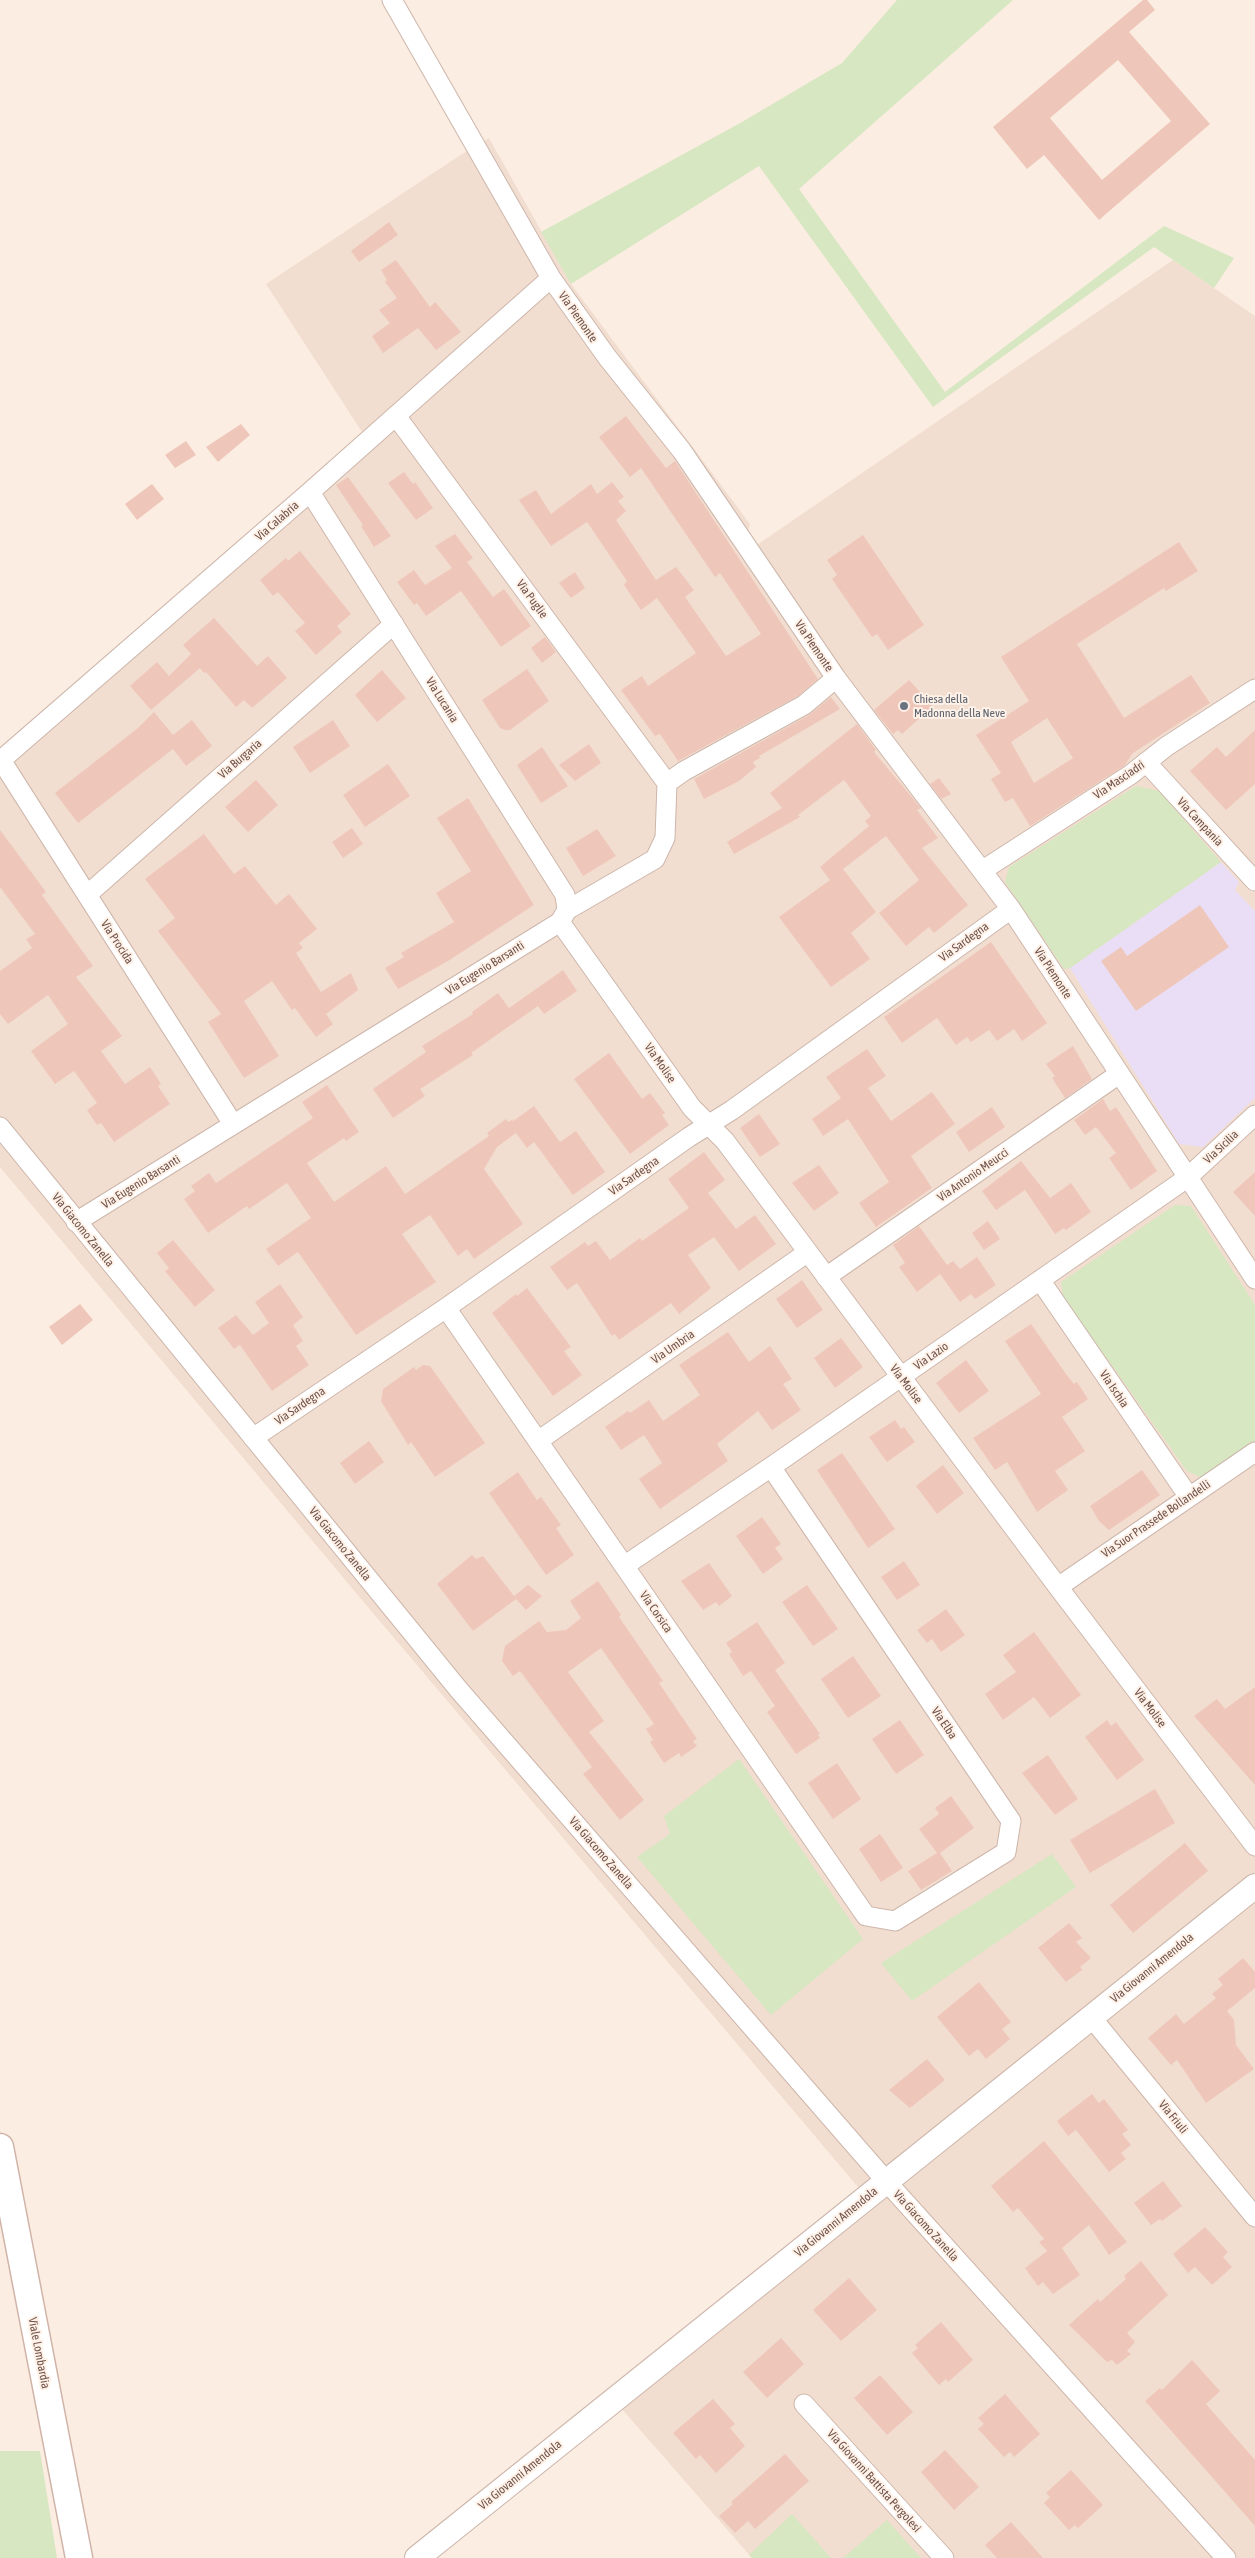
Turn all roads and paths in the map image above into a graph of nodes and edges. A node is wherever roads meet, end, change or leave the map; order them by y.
1 (392, 0) edge
2 (551, 278) junction
3 (396, 416) junction
4 (310, 492) junction
5 (394, 624) junction
6 (836, 678) junction
7 (1255, 689) edge
8 (1, 760) edge
9 (1146, 762) junction
10 (667, 783) junction
11 (983, 870) junction
12 (1255, 881) edge
13 (87, 894) junction
14 (1010, 909) junction
15 (563, 916) junction
16 (1119, 1074) junction
17 (1255, 1115) edge
18 (234, 1124) junction
19 (709, 1125) junction
20 (0, 1128) edge
21 (1188, 1178) junction
22 (76, 1222) junction
23 (808, 1252) junction
24 (826, 1277) junction
25 (1040, 1280) junction
26 (1255, 1280) edge
27 (446, 1308) junction
28 (901, 1377) junction
29 (253, 1438) junction
30 (538, 1441) junction
31 (1255, 1452) edge
32 (771, 1467) junction
33 (1189, 1497) junction
34 (624, 1566) junction
35 (1058, 1587) junction
36 (1255, 1846) edge
37 (1255, 1886) edge
38 (866, 1916) joint
39 (1091, 2017) junction
40 (0, 2147) edge
41 (886, 2181) junction
42 (1255, 2217) edge
43 (804, 2404) dead end
44 (430, 2554) edge
45 (79, 2558) edge
46 (944, 2558) edge
47 (1226, 2558) edge

1 - 2 street, Via Piemonte
2 - 3 street, Via Calabria
2 - 6 street, Via Piemonte
3 - 4 street, Via Calabria
3 - 10 street, Via Puglie
4 - 5 street, Via Lucania
4 - 8 street, Via Calabria
5 - 13 street, Via Burgaria
5 - 15 street, Via Lucania
6 - 10 street
6 - 11 street, Via Piemonte
7 - 9 street, Via Masciadri
8 - 13 street, Via Procida
9 - 11 street, Via Masciadri
9 - 12 street, Via Campania
10 - 15 street, Via Eugenio Barsanti
11 - 14 street, Via Piemonte
13 - 18 street, Via Procida
14 - 16 street, Via Piemonte
14 - 19 street, Via Sardegna
15 - 18 street, Via Eugenio Barsanti
15 - 19 street, Via Molise
16 - 21 street, Via Piemonte
16 - 24 street, Via Antonio Meucci
17 - 21 street, Via Sicilia
18 - 22 street, Via Eugenio Barsanti
19 - 23 street, Via Molise
19 - 27 street, Via Sardegna
20 - 22 street, Via Giacomo Zanella
21 - 25 street, Via Lazio
21 - 26 street, Via Piemonte
22 - 29 street, Via Giacomo Zanella
23 - 24 street, Via Molise
23 - 30 street, Via Umbria
24 - 28 street, Via Molise
25 - 28 street, Via Lazio
25 - 33 street, Via Ischia
27 - 29 street, Via Sardegna
27 - 30 street, Via Corsica
28 - 32 street, Via Lazio
28 - 35 street, Via Molise
29 - 41 street, Via Giacomo Zanella
30 - 34 street, Via Corsica
31 - 33 street, Via Suor Prassede Bollandelli
32 - 34 street, Via Lazio
32 - 38 street, Via Elba
33 - 35 street, Via Suor Prassede Bollandelli
34 - 38 street, Via Corsica
35 - 36 street, Via Molise
37 - 39 street, Via Giovanni Amendola
39 - 41 street, Via Giovanni Amendola
39 - 42 street, Via Friuli
40 - 45 main road, Viale Lombardia
41 - 44 street, Via Giovanni Amendola
41 - 47 street, Via Giacomo Zanella
43 - 46 street, Via Giovanni Battista Pergolesi

